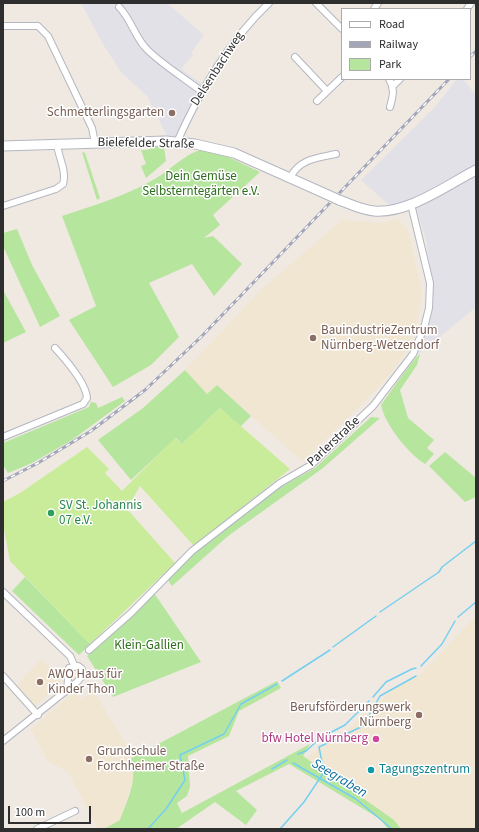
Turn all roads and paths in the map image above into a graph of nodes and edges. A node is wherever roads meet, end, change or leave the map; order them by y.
1 (269, 3) edge
2 (316, 3) edge
3 (119, 7) dead end
4 (3, 26) edge
5 (341, 28) edge
6 (295, 57) dead end
7 (341, 78) edge
8 (390, 80) edge
9 (399, 80) edge
10 (393, 86) junction
11 (201, 91) junction
12 (327, 91) junction
13 (317, 101) dead end
14 (390, 107) dead end
15 (177, 142) junction
16 (95, 143) junction
17 (57, 144) junction
18 (3, 146) edge
19 (336, 154) dead end
20 (476, 170) edge
21 (290, 178) junction
22 (411, 204) junction
23 (3, 206) edge
24 (55, 348) dead end
25 (3, 437) edge
26 (3, 592) edge
27 (89, 650) dead end
28 (74, 665) junction
29 (3, 676) edge
30 (67, 690) junction
31 (38, 715) junction
32 (3, 741) edge
33 (75, 811) dead end
34 (37, 829) edge

1 - 11 street, Delsenbachweg
2 - 5 street
3 - 11 street
4 - 16 street
6 - 12 street
7 - 12 street
8 - 10 street
9 - 10 street
10 - 14 street
11 - 15 street, Delsenbachweg
12 - 13 street
15 - 16 street, Bielefelder Straße
15 - 21 street, Bielefelder Straße
16 - 17 street, Bielefelder Straße
17 - 18 street, Bielefelder Straße
17 - 23 street
19 - 21 street
20 - 22 street, Bielefelder Straße
21 - 22 street, Bielefelder Straße, bridge
22 - 27 street, Parlerstraße
24 - 25 street
26 - 28 street
28 - 30 street
28 - 30 street
29 - 31 street
30 - 31 street
31 - 32 street
33 - 34 street

